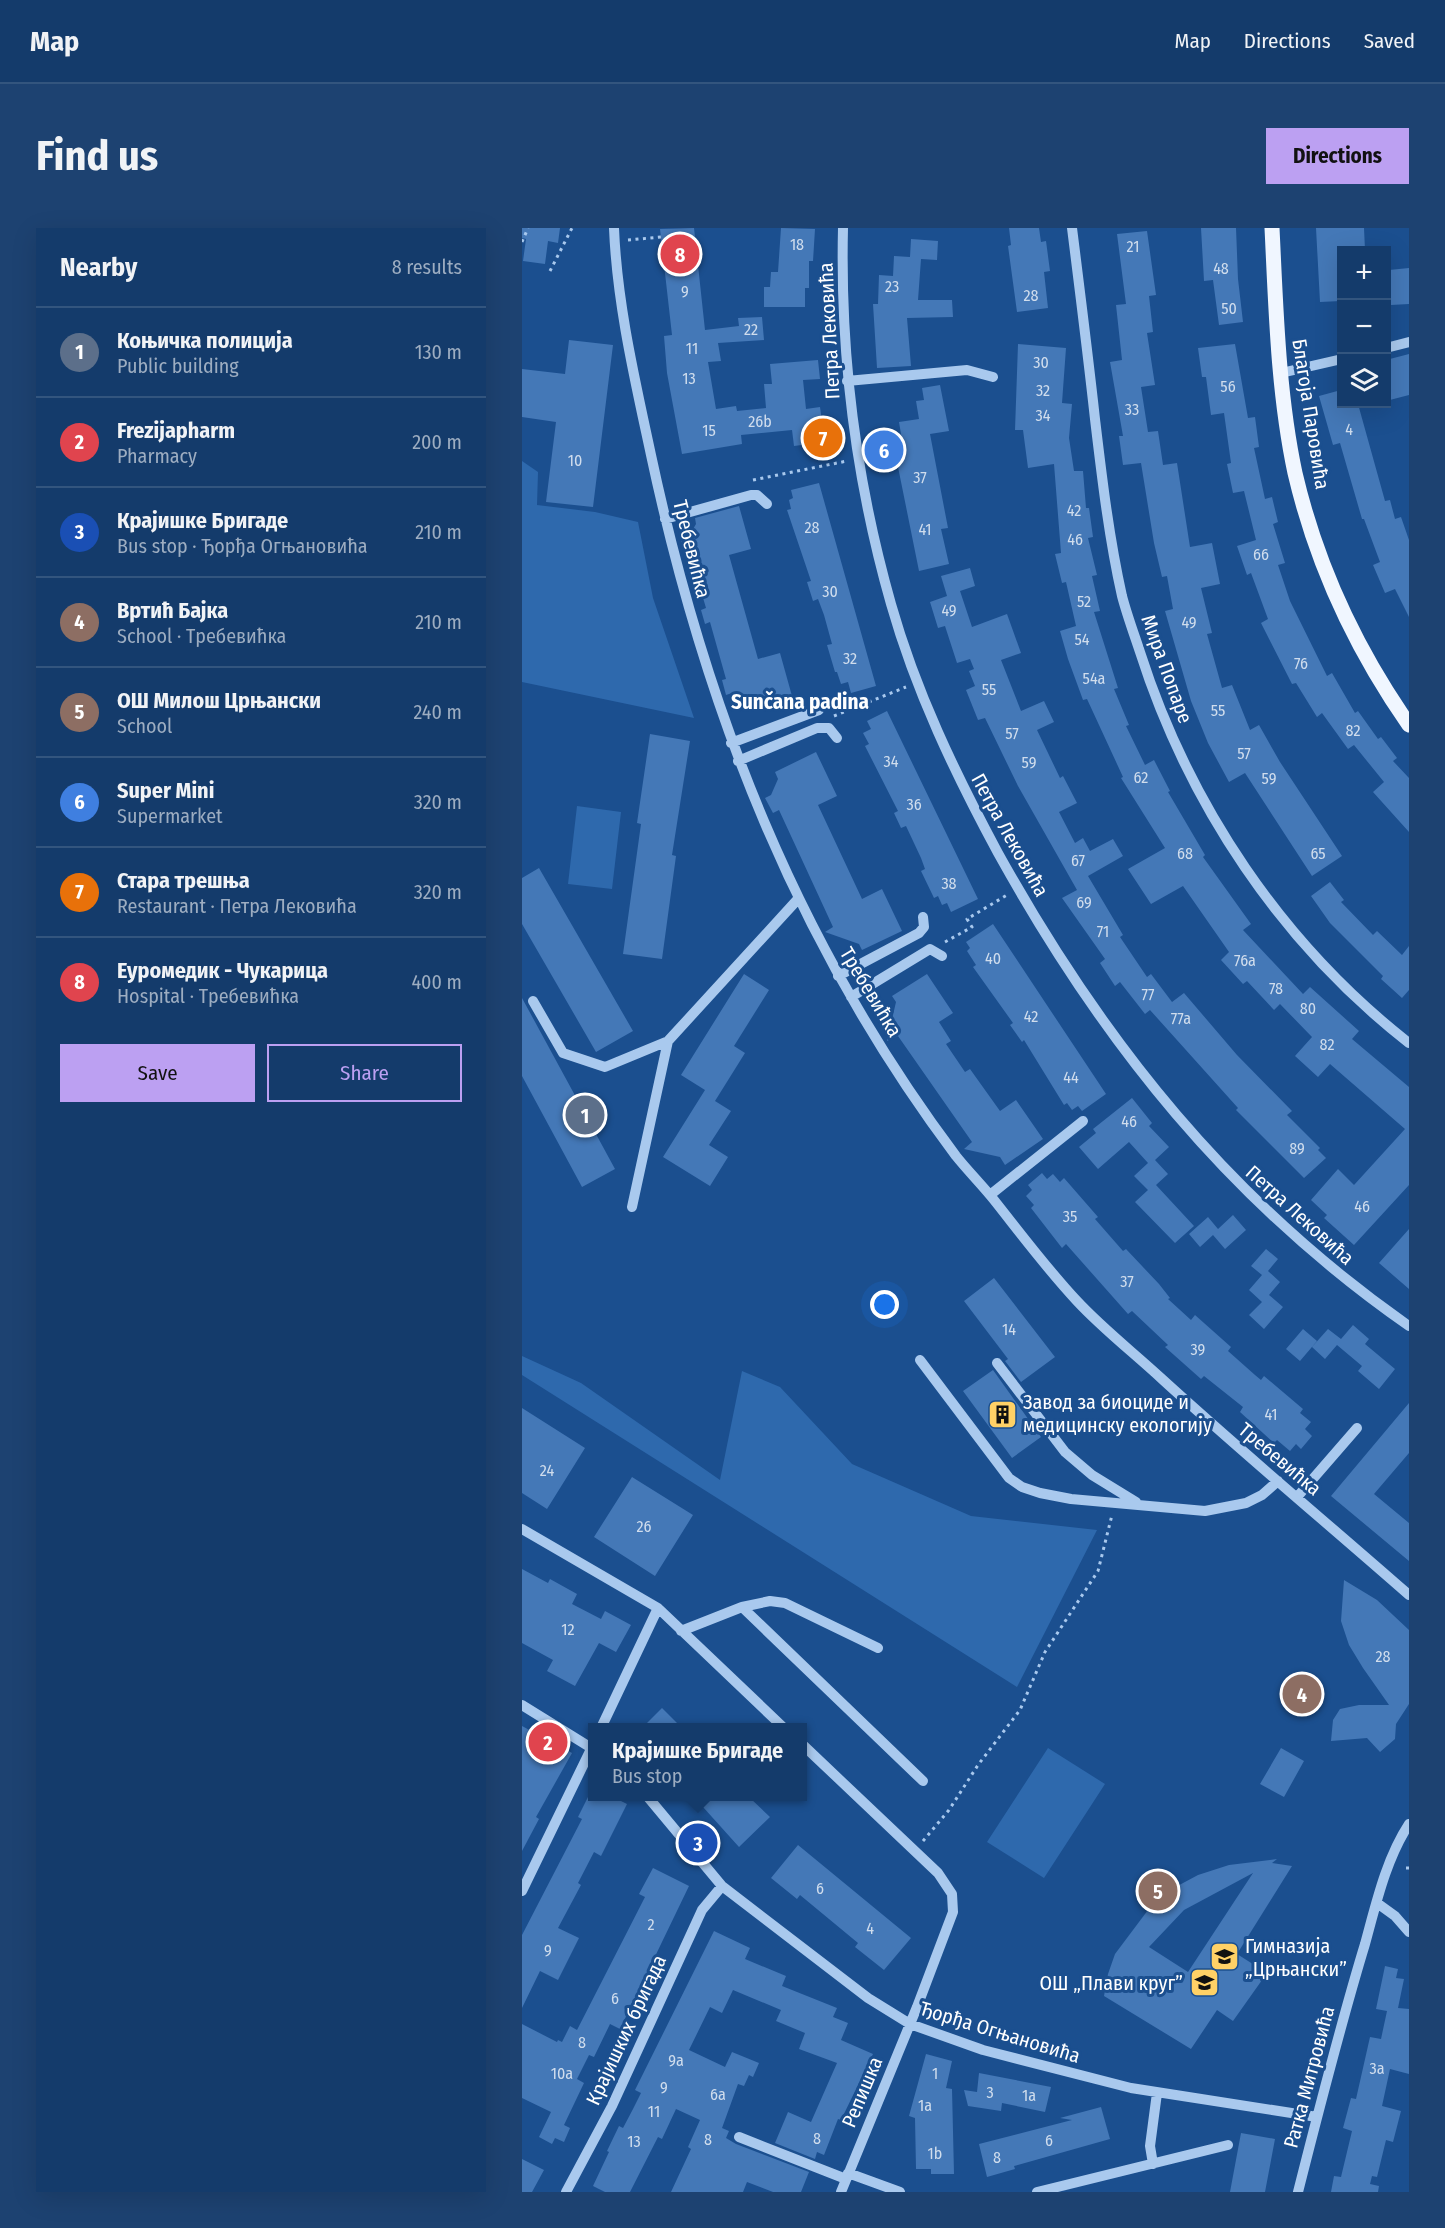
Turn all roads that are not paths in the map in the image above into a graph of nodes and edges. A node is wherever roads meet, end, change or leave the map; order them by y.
1 (614, 228) edge
2 (843, 228) edge
3 (1071, 228) edge
4 (1272, 228) edge
5 (1409, 342) edge
6 (1391, 347) edge
7 (1337, 360) edge
8 (1281, 374) junction
9 (993, 377) dead end
10 (848, 381) junction
11 (767, 504) dead end
12 (665, 519) junction
13 (819, 710) dead end
14 (1409, 725) edge
15 (837, 738) dead end
16 (731, 743) junction
17 (738, 761) junction
18 (798, 899) junction
19 (923, 917) dead end
20 (938, 952) road end
21 (838, 976) junction
22 (851, 997) junction
23 (533, 1001) dead end
24 (668, 1041) junction
25 (1409, 1043) edge
26 (1083, 1121) dead end
27 (990, 1195) junction
28 (632, 1207) dead end
29 (1409, 1326) edge
30 (920, 1360) dead end
31 (997, 1363) dead end
32 (1357, 1428) dead end
33 (1278, 1481) junction
34 (1298, 1496) junction
35 (1138, 1504) junction
36 (522, 1529) edge
37 (1409, 1595) edge
38 (742, 1607) junction
39 (658, 1608) junction
40 (681, 1631) junction
41 (878, 1648) dead end
42 (522, 1705) edge
43 (603, 1723) edge
44 (779, 1723) edge
45 (588, 1744) edge
46 (807, 1749) edge
47 (588, 1757) edge
48 (923, 1781) dead end
49 (650, 1801) edge
50 (1409, 1824) edge
51 (722, 1886) junction
52 (522, 1891) edge
53 (1377, 1903) junction
54 (1409, 1932) edge
55 (910, 2024) junction
56 (1157, 2093) junction
57 (1317, 2117) junction
58 (739, 2137) dead end
59 (1228, 2145) dead end
60 (1153, 2164) junction
61 (847, 2176) junction
62 (568, 2191) edge
63 (841, 2192) edge
64 (900, 2192) edge
65 (1037, 2192) edge
66 (1298, 2192) edge

1 - 12 street, Требевићка
2 - 10 street, Петра Лековића
3 - 25 street, Мира Попаре
4 - 8 main road, Благоја Паровића
5 - 6 street
7 - 8 street
8 - 14 main road, Благоја Паровића
9 - 10 street
10 - 29 street, Петра Лековића
11 - 12 street
12 - 16 street, Требевићка
13 - 16 street
15 - 17 street
16 - 17 street, Требевићка
17 - 18 street, Требевићка
18 - 21 street, Требевићка
18 - 24 street
19 - 21 street
20 - 22 street
21 - 22 street, Требевићка
22 - 27 street, Требевићка
23 - 24 street
24 - 28 street
26 - 27 street
27 - 33 street, Требевићка
30 - 35 street
31 - 35 street
32 - 34 street
33 - 34 street, Требевићка
33 - 35 street
34 - 37 street, Требевићка
36 - 39 street
38 - 40 street
38 - 41 street
38 - 48 street
39 - 40 street
39 - 43 street
40 - 44 street
42 - 45 street
46 - 55 street, Репишка
47 - 52 street
49 - 51 street, Ђорђа Огњановића
50 - 53 street, Ратка Митровића
51 - 55 street, Ђорђа Огњановића
51 - 62 street, Крајишких бригада
53 - 54 street
53 - 57 street, Ратка Митровића
55 - 56 street, Ђорђа Огњановића
55 - 61 street, Репишка
56 - 57 street, Ђорђа Огњановића
56 - 60 street
57 - 66 street, Ратка Митровића
58 - 61 street
59 - 60 street
60 - 65 street
61 - 63 street, Репишка
61 - 64 street

